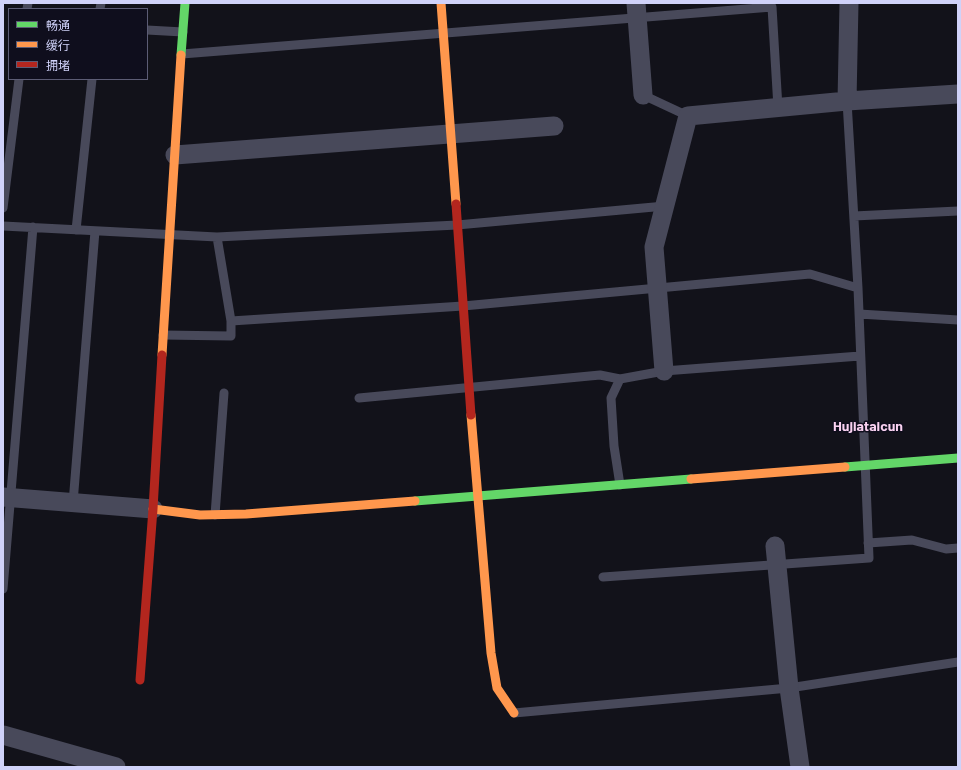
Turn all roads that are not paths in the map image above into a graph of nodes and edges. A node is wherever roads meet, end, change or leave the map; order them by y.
1 (185, 3) edge
2 (441, 3) edge
3 (849, 3) edge
4 (636, 10) edge
5 (148, 30) edge
6 (183, 32) junction
7 (443, 33) junction
8 (182, 54) junction
9 (18, 80) edge
10 (92, 80) edge
11 (958, 94) edge
12 (643, 95) joint
13 (847, 101) junction
14 (778, 108) junction
15 (688, 116) junction
16 (554, 126) dead end
17 (451, 134) junction
18 (175, 155) junction
19 (664, 206) junction
20 (3, 208) edge
21 (958, 210) edge
22 (854, 216) junction
23 (457, 225) junction
24 (3, 226) edge
25 (33, 228) junction
26 (76, 230) junction
27 (95, 231) junction
28 (169, 234) junction
29 (217, 238) junction
30 (858, 288) junction
31 (658, 289) junction
32 (463, 306) junction
33 (859, 314) junction
34 (958, 320) edge
35 (230, 321) junction
36 (163, 335) junction
37 (860, 356) junction
38 (664, 371) junction
39 (620, 378) junction
40 (469, 388) junction
41 (224, 393) dead end
42 (359, 398) dead end
43 (958, 458) edge
44 (864, 466) junction
45 (620, 485) junction
46 (477, 496) junction
47 (7, 498) edge
48 (73, 503) junction
49 (153, 509) junction
50 (215, 515) junction
51 (868, 543) junction
52 (958, 548) edge
53 (776, 555) junction
54 (603, 577) dead end
55 (3, 589) edge
56 (958, 662) edge
57 (140, 680) dead end
58 (789, 688) junction
59 (514, 713) joint
60 (3, 735) edge
61 (116, 767) edge
62 (800, 767) edge

1 - 6 street
2 - 7 street
3 - 13 street
4 - 7 lane
4 - 12 street
4 - 14 lane
5 - 6 lane
6 - 8 street
7 - 8 lane
7 - 17 street
8 - 18 street
9 - 20 lane
10 - 26 lane
11 - 13 street
12 - 15 lane
13 - 14 street
13 - 22 lane
14 - 15 street
15 - 19 street
16 - 17 street
17 - 18 street
17 - 23 street
18 - 28 street
19 - 23 lane
19 - 31 street
21 - 22 lane
22 - 30 lane
23 - 29 lane
23 - 32 street
24 - 25 lane
25 - 26 lane
25 - 47 lane
26 - 27 lane
27 - 28 lane
27 - 48 lane
28 - 29 lane
28 - 36 street
29 - 35 lane
30 - 31 lane
30 - 33 lane
31 - 32 lane
31 - 38 street
32 - 35 lane
32 - 40 street
33 - 34 lane
33 - 37 lane
35 - 36 lane
36 - 49 street
37 - 38 lane
37 - 44 lane
38 - 39 lane
39 - 40 lane
39 - 45 lane
40 - 42 lane
40 - 46 street
41 - 50 lane
43 - 44 street
44 - 45 street
44 - 51 lane
45 - 46 street
46 - 50 street
46 - 59 street
47 - 48 street
47 - 55 lane
48 - 49 street
49 - 50 street
49 - 57 street
51 - 52 lane
51 - 53 lane
53 - 54 lane
53 - 58 street
56 - 58 lane
58 - 59 lane
58 - 62 street
60 - 61 street

